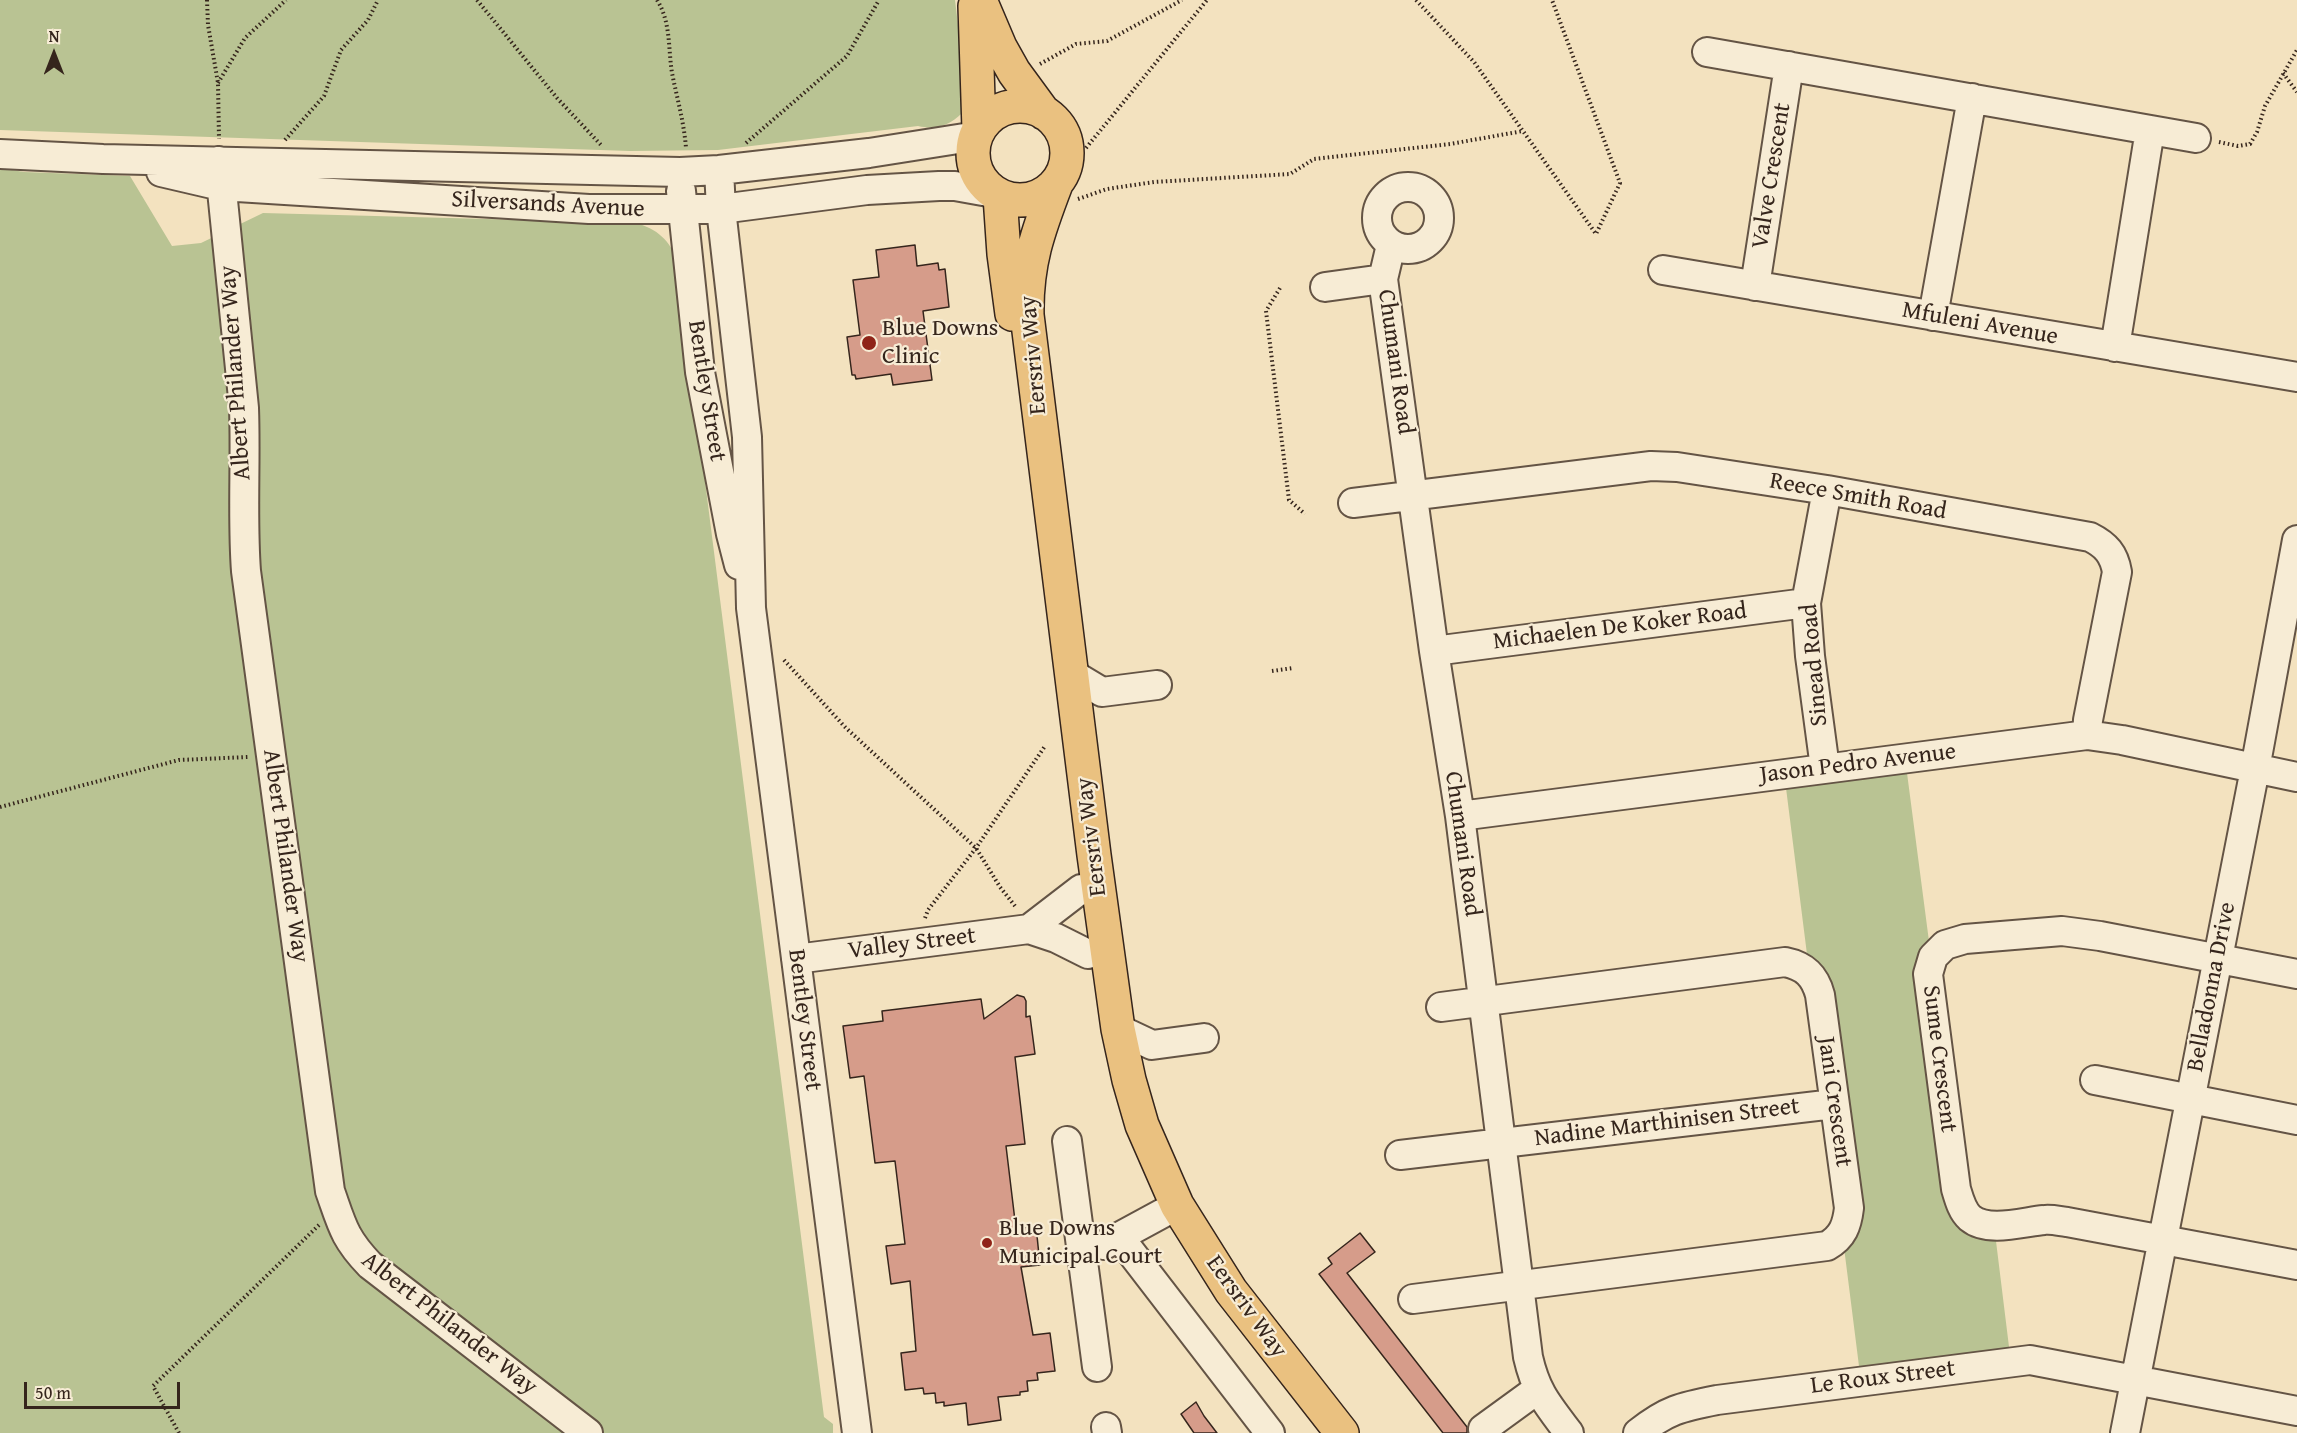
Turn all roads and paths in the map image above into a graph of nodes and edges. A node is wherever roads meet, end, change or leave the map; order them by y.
1 (207, 0) edge
2 (286, 0) edge
3 (378, 0) edge
4 (477, 0) edge
5 (657, 0) edge
6 (879, 0) edge
7 (975, 0) edge
8 (980, 0) edge
9 (1182, 0) edge
10 (1207, 0) edge
11 (1416, 0) edge
12 (1552, 0) edge
13 (2297, 50) edge
14 (1707, 52) dead end
15 (1036, 66) dead end
16 (1789, 66) junction
17 (2283, 73) junction
18 (218, 83) junction
19 (2297, 92) edge
20 (1971, 98) junction
21 (1044, 113) junction
22 (2150, 130) junction
23 (1523, 131) junction
24 (978, 133) junction
25 (2196, 138) joint
26 (280, 145) dead end
27 (743, 145) dead end
28 (602, 147) dead end
29 (1086, 148) dead end
30 (0, 154) edge
31 (220, 163) junction
32 (683, 163) junction
33 (718, 170) junction
34 (1062, 193) junction
35 (997, 194) junction
36 (721, 209) junction
37 (681, 210) junction
38 (1391, 245) dead end
39 (1663, 270) dead end
40 (1383, 279) junction
41 (1755, 286) junction
42 (1325, 287) dead end
43 (1280, 288) dead end
44 (1933, 316) junction
45 (2115, 347) junction
46 (2297, 377) edge
47 (747, 437) junction
48 (712, 441) junction
49 (1827, 490) junction
50 (1413, 497) junction
51 (1353, 503) dead end
52 (1305, 514) dead end
53 (2297, 540) edge
54 (1806, 603) junction
55 (751, 608) junction
56 (1434, 651) junction
57 (784, 660) dead end
58 (1293, 668) dead end
59 (1272, 670) dead end
60 (1072, 674) junction
61 (1157, 685) dead end
62 (1102, 692) junction
63 (1079, 726) junction
64 (2087, 735) junction
65 (1045, 746) dead end
66 (271, 756) junction
67 (1825, 768) junction
68 (2255, 769) junction
69 (2297, 777) edge
70 (0, 807) edge
71 (1460, 816) junction
72 (976, 848) junction
73 (1081, 889) junction
74 (925, 918) dead end
75 (1022, 918) junction
76 (1088, 954) junction
77 (2217, 958) junction
78 (796, 959) junction
79 (2297, 974) edge
80 (1483, 1002) junction
81 (1441, 1008) dead end
82 (1118, 1029) junction
83 (1204, 1038) dead end
84 (1152, 1045) junction
85 (1128, 1080) junction
86 (2095, 1080) dead end
87 (2190, 1099) junction
88 (1834, 1104) junction
89 (2297, 1120) edge
90 (1067, 1141) dead end
91 (1501, 1143) junction
92 (1400, 1155) dead end
93 (336, 1208) junction
94 (1163, 1214) junction
95 (1120, 1238) junction
96 (2163, 1239) junction
97 (1082, 1255) junction
98 (2297, 1265) edge
99 (1519, 1286) junction
100 (1413, 1299) dead end
101 (1097, 1367) dead end
102 (2135, 1380) junction
103 (1538, 1389) junction
104 (2297, 1411) edge
105 (1483, 1429) dead end
106 (178, 1433) edge
107 (588, 1433) edge
108 (857, 1433) edge
109 (1270, 1433) edge
110 (1320, 1433) edge
111 (1342, 1433) edge
112 (1569, 1433) edge
113 (1638, 1433) edge
114 (2125, 1433) edge

1 - 18 path
2 - 18 path
3 - 26 path
4 - 28 path
5 - 32 path
6 - 27 path
7 - 24 main road
8 - 21 main road
9 - 15 path
10 - 29 path
11 - 23 path
12 - 23 path
13 - 17 path
14 - 16 street
16 - 20 street
16 - 41 street, Valve Crescent
17 - 19 path
17 - 25 path
18 - 31 path
20 - 22 street
20 - 44 street
21 - 24 main road
21 - 34 main road
22 - 25 street
22 - 45 street
23 - 34 path
24 - 33 street, Silversands Avenue
24 - 35 main road
30 - 31 street, Silversands Avenue
31 - 32 street, Silversands Avenue
31 - 37 street, Silversands Avenue
31 - 66 street, Albert Philander Way
32 - 33 street, Silversands Avenue
32 - 37 street, Bentley Street
33 - 36 street, Bentley Street
34 - 35 main road
34 - 60 main road, Eersriv Way
35 - 36 street, Silversands Avenue
35 - 73 main road, Eersriv Way
36 - 37 street, Silversands Avenue
36 - 47 street, Bentley Street
37 - 48 street, Bentley Street
38 - 40 street, Chumani Road
39 - 41 street, Mfuleni Avenue
40 - 42 street
40 - 50 street, Chumani Road
41 - 44 street, Mfuleni Avenue
43 - 52 path
44 - 45 street, Mfuleni Avenue
45 - 46 street, Mfuleni Avenue
47 - 48 street
47 - 55 street, Bentley Street
48 - 55 street, Bentley Street
49 - 50 street, Reece Smith Road
49 - 54 street, Sinead Road
49 - 64 street, Reece Smith Road
50 - 51 street, Reece Smith Road
50 - 56 street, Chumani Road
53 - 68 street, Belladonna Drive
54 - 56 street, Michaelen De Koker Road
54 - 67 street, Sinead Road
55 - 78 street, Bentley Street
56 - 71 street, Chumani Road
57 - 72 path
58 - 59 path
60 - 62 street
60 - 63 main road, Eersriv Way
61 - 62 street
62 - 63 street
63 - 82 main road, Eersriv Way
64 - 67 street, Jason Pedro Avenue
64 - 68 street, Jason Pedro Avenue
65 - 72 path
66 - 70 path
66 - 93 street, Albert Philander Way
67 - 71 street, Jason Pedro Avenue
68 - 69 street, Jason Pedro Avenue
68 - 77 street, Belladonna Drive
71 - 80 street, Chumani Road
72 - 74 path
72 - 75 path
73 - 75 street
73 - 76 main road, Eersriv Way
75 - 76 street, Valley Street
75 - 78 street, Valley Street
76 - 94 main road, Eersriv Way
77 - 79 street
77 - 87 street, Belladonna Drive
77 - 96 street, Sume Crescent
78 - 108 street, Bentley Street
80 - 81 street, Jani Crescent
80 - 88 street, Jani Crescent
80 - 91 street, Chumani Road
82 - 84 street
82 - 85 main road, Eersriv Way
83 - 84 street
84 - 85 street
85 - 111 main road, Eersriv Way
86 - 87 street
87 - 89 street
87 - 96 street, Belladonna Drive
88 - 91 street, Nadine Marthinisen Street
88 - 99 street, Jani Crescent
90 - 97 street
91 - 92 street, Nadine Marthinisen Street
91 - 99 street, Chumani Road
93 - 106 path
93 - 107 street, Albert Philander Way
94 - 95 street
94 - 110 main road, Eersriv Way
95 - 97 street
95 - 109 street
96 - 98 street
96 - 102 street, Belladonna Drive
97 - 101 street
99 - 100 street
99 - 103 street, Chumani Road
102 - 104 street, Le Roux Street
102 - 113 street, Le Roux Street
102 - 114 street, Belladonna Drive
103 - 105 street
103 - 112 street, Chumani Road

